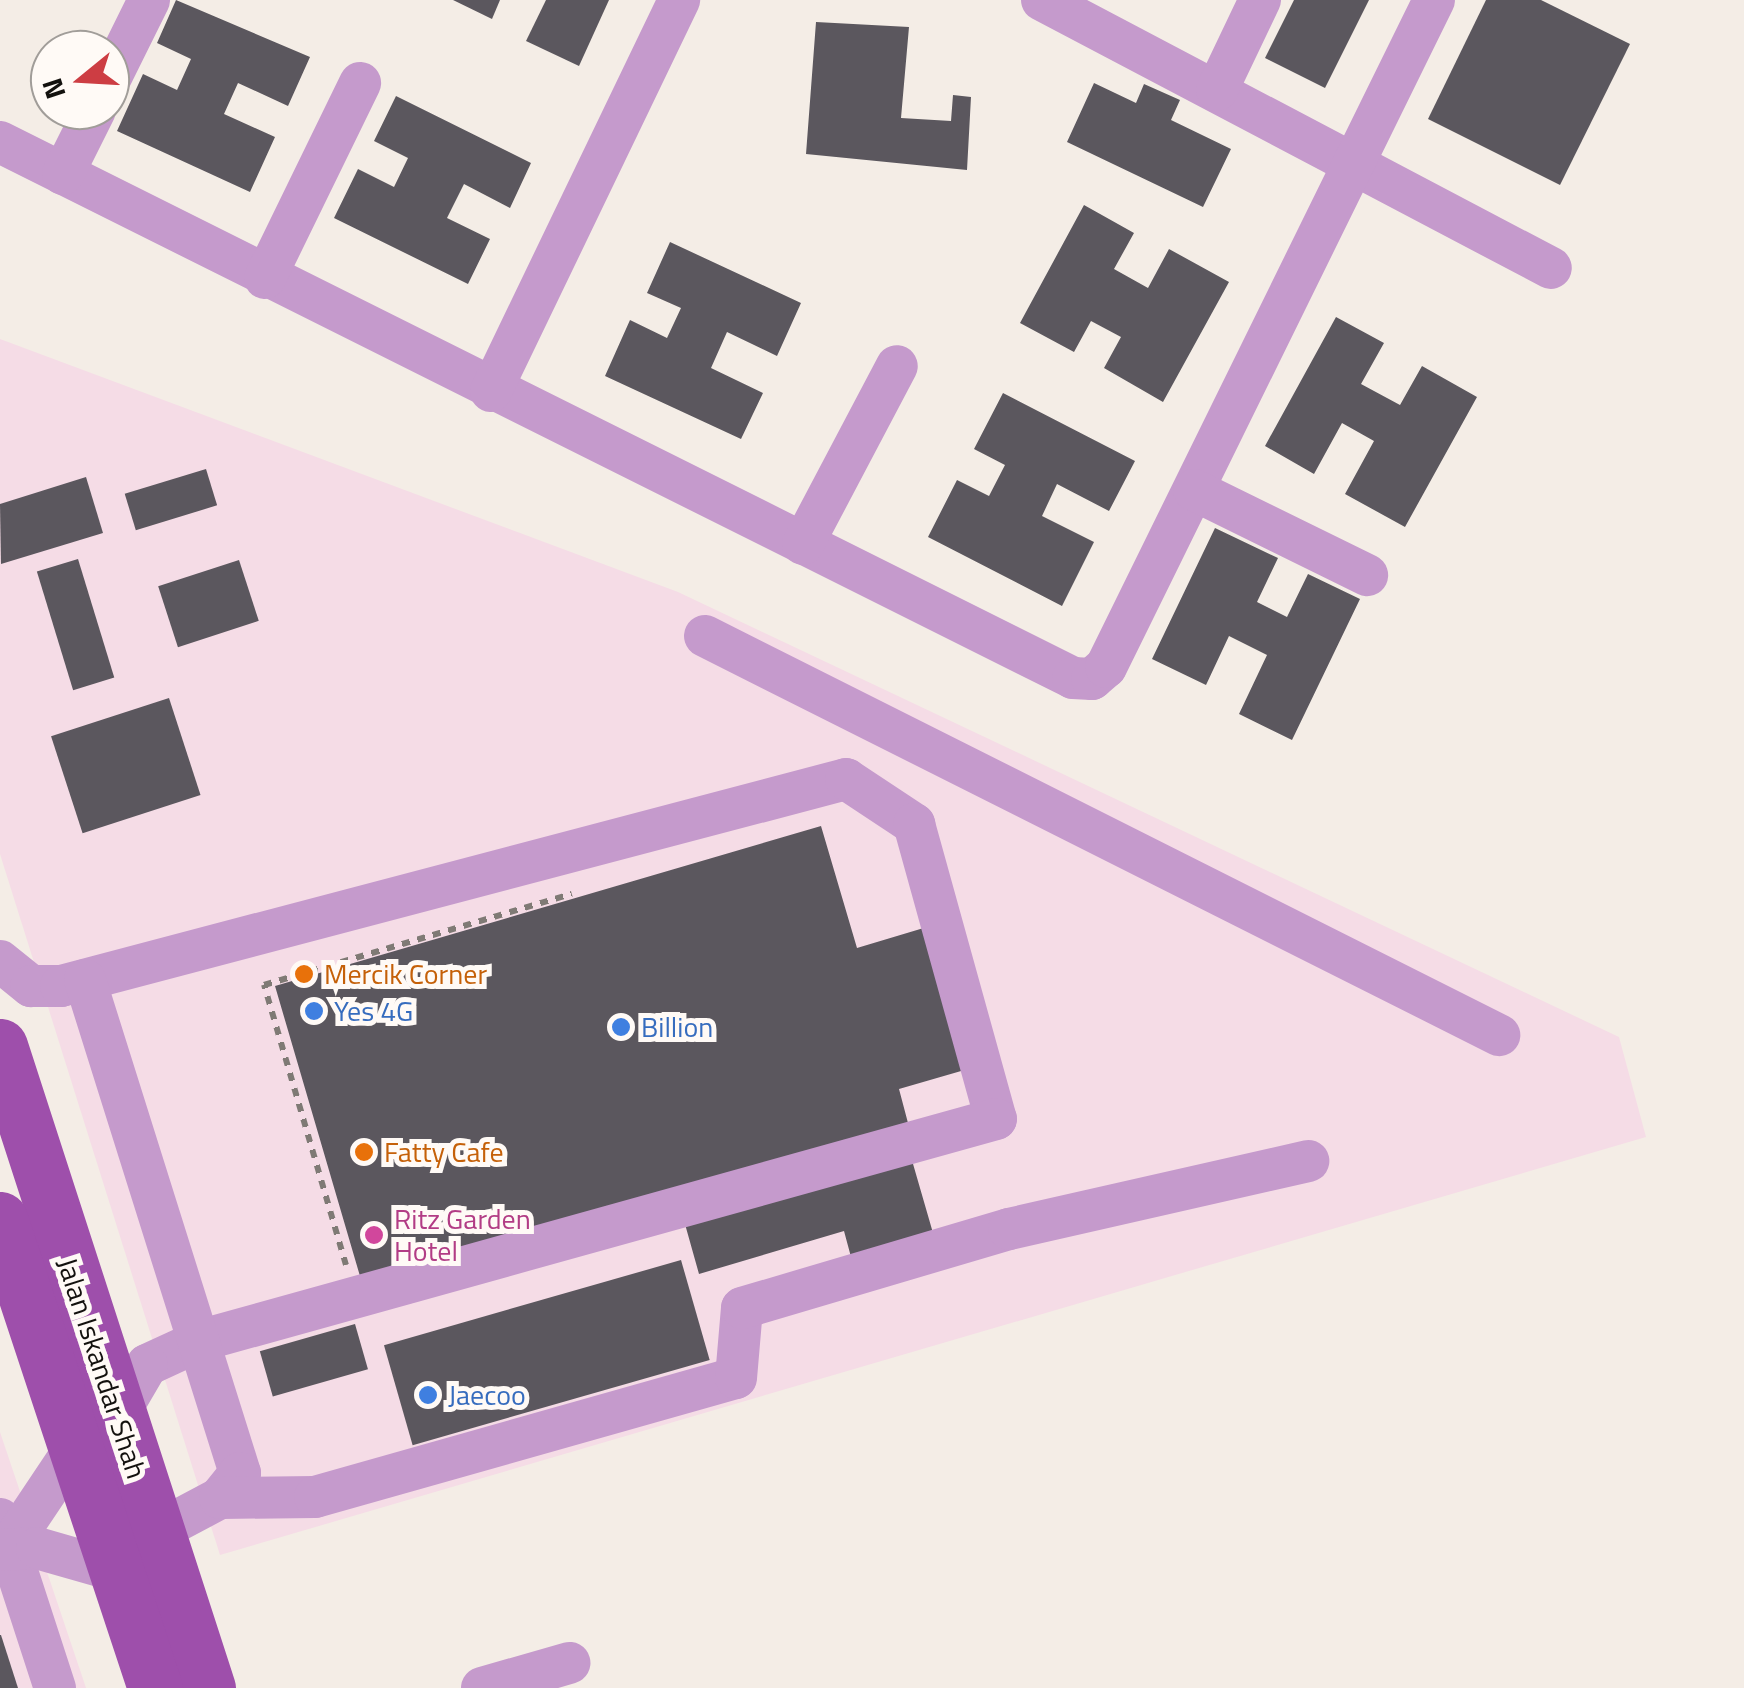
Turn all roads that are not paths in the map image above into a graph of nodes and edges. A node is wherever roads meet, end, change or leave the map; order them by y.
1 (150, 0) edge
2 (679, 0) edge
3 (1042, 0) edge
4 (1260, 0) edge
5 (1434, 0) edge
6 (130, 40) edge
7 (360, 83) dead end
8 (1216, 90) junction
9 (85, 130) edge
10 (0, 142) edge
11 (1357, 162) junction
12 (63, 174) junction
13 (1551, 268) dead end
14 (265, 278) junction
15 (898, 366) dead end
16 (492, 390) junction
17 (1194, 490) junction
18 (803, 544) junction
19 (1367, 575) dead end
20 (705, 636) dead end
21 (875, 720) junction
22 (846, 778) junction
23 (0, 961) edge
24 (84, 980) junction
25 (1499, 1034) dead end
26 (0, 1046) edge
27 (1308, 1161) dead end
28 (0, 1219) edge
29 (199, 1341) junction
30 (96, 1432) junction
31 (220, 1498) junction
32 (156, 1532) junction
33 (3, 1539) edge
34 (117, 1571) junction
35 (569, 1663) dead end
36 (55, 1688) edge
37 (155, 1688) edge
38 (208, 1688) edge
39 (482, 1688) edge

1 - 6 street
2 - 16 street
3 - 8 street
4 - 8 street
5 - 11 street
7 - 14 street
8 - 11 street
9 - 12 street
10 - 12 street
11 - 13 street
11 - 17 street
12 - 14 street
14 - 16 street
15 - 18 street
16 - 18 street
17 - 18 street
17 - 19 street
20 - 21 street
21 - 22 street
21 - 25 street
22 - 24 street
22 - 29 street
23 - 24 street
24 - 29 street
26 - 30 main road, Jalan Iskandar Shah
27 - 31 street
28 - 30 main road, Jalan Iskandar Shah
29 - 30 street
29 - 31 street
30 - 32 main road, Jalan Iskandar Shah
30 - 33 street
30 - 34 main road, Jalan Iskandar Shah
31 - 32 street
32 - 38 main road, Jalan Iskandar Shah
33 - 34 street
33 - 36 street
34 - 37 main road, Jalan Iskandar Shah
35 - 39 street

